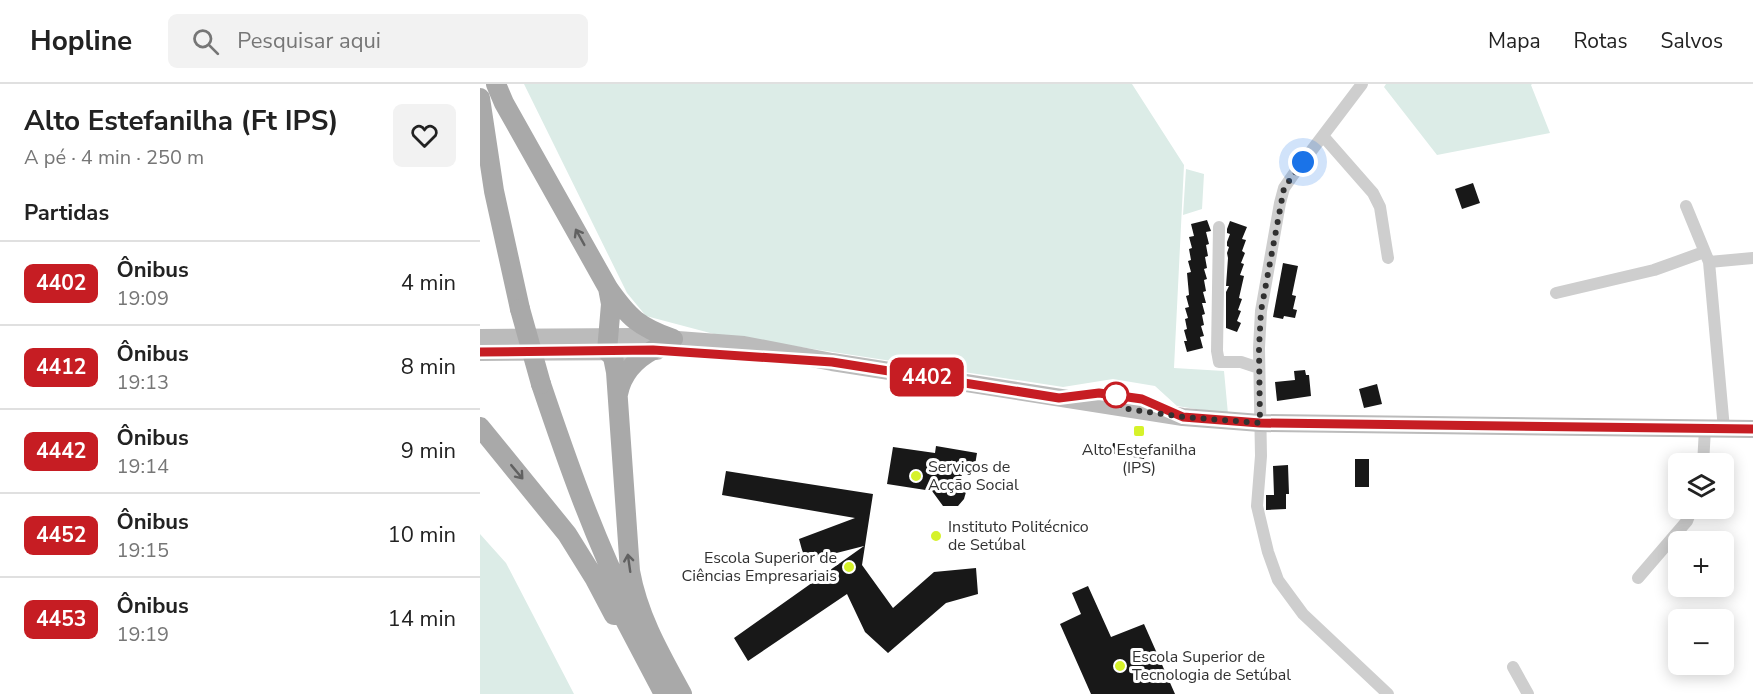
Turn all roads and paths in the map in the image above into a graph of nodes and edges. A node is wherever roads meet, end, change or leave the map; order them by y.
1 (496, 84) edge
2 (1362, 84) edge
3 (480, 98) edge
4 (1323, 136) junction
5 (480, 170) edge
6 (1686, 206) dead end
7 (1219, 227) dead end
8 (1707, 257) junction
9 (1388, 258) dead end
10 (1753, 258) edge
11 (608, 288) junction
12 (1556, 293) dead end
13 (514, 310) junction
14 (480, 338) edge
15 (673, 339) junction
16 (607, 344) junction
17 (653, 350) junction
18 (480, 352) edge
19 (832, 362) junction
20 (1259, 368) junction
21 (536, 384) junction
22 (618, 403) junction
23 (1260, 423) junction
24 (480, 427) edge
25 (1705, 429) junction
26 (1724, 429) junction
27 (1753, 429) edge
28 (1704, 453) edge
29 (1688, 519) edge
30 (1638, 578) dead end
31 (1513, 667) dead end
32 (657, 694) edge
33 (664, 694) edge
34 (676, 694) edge
35 (682, 694) edge
36 (1389, 694) edge
37 (1528, 694) edge

11 -> 1 main road
2 - 4 street
3 - 13 main road
4 - 9 street
4 - 20 street
5 - 13 main road
6 - 8 street
7 - 20 street
8 - 10 street
8 - 12 street
8 - 26 street
11 - 15 main road
11 - 16 main road
13 - 21 main road, bridge
14 - 16 main road
15 - 16 main road
15 - 19 main road
16 - 17 main road
16 - 18 main road
16 - 22 main road
17 - 19 main road
17 - 22 main road
19 - 23 main road
20 - 23 street
21 - 33 main road
21 - 34 main road
35 -> 22 main road
23 - 25 main road
23 - 36 street
24 -> 32 main road
25 - 26 main road
25 - 28 street
26 - 27 main road
29 - 30 street
31 - 37 street

